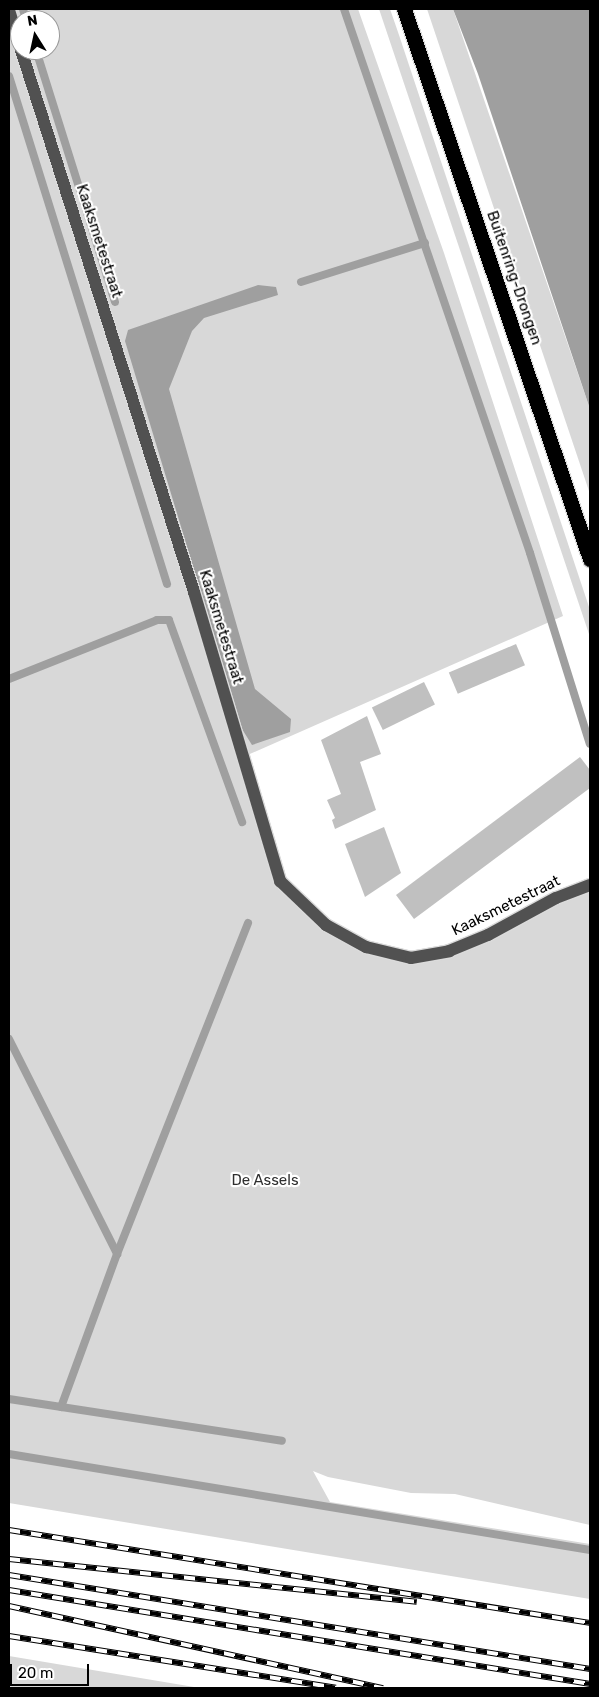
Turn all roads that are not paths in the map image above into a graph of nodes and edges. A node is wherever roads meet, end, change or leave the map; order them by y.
1 (404, 9) edge
2 (24, 60) edge
3 (590, 559) edge
4 (590, 885) edge

1 - 3 highway, Buitenring-Drongen
2 - 4 street, Kaaksmetestraat

